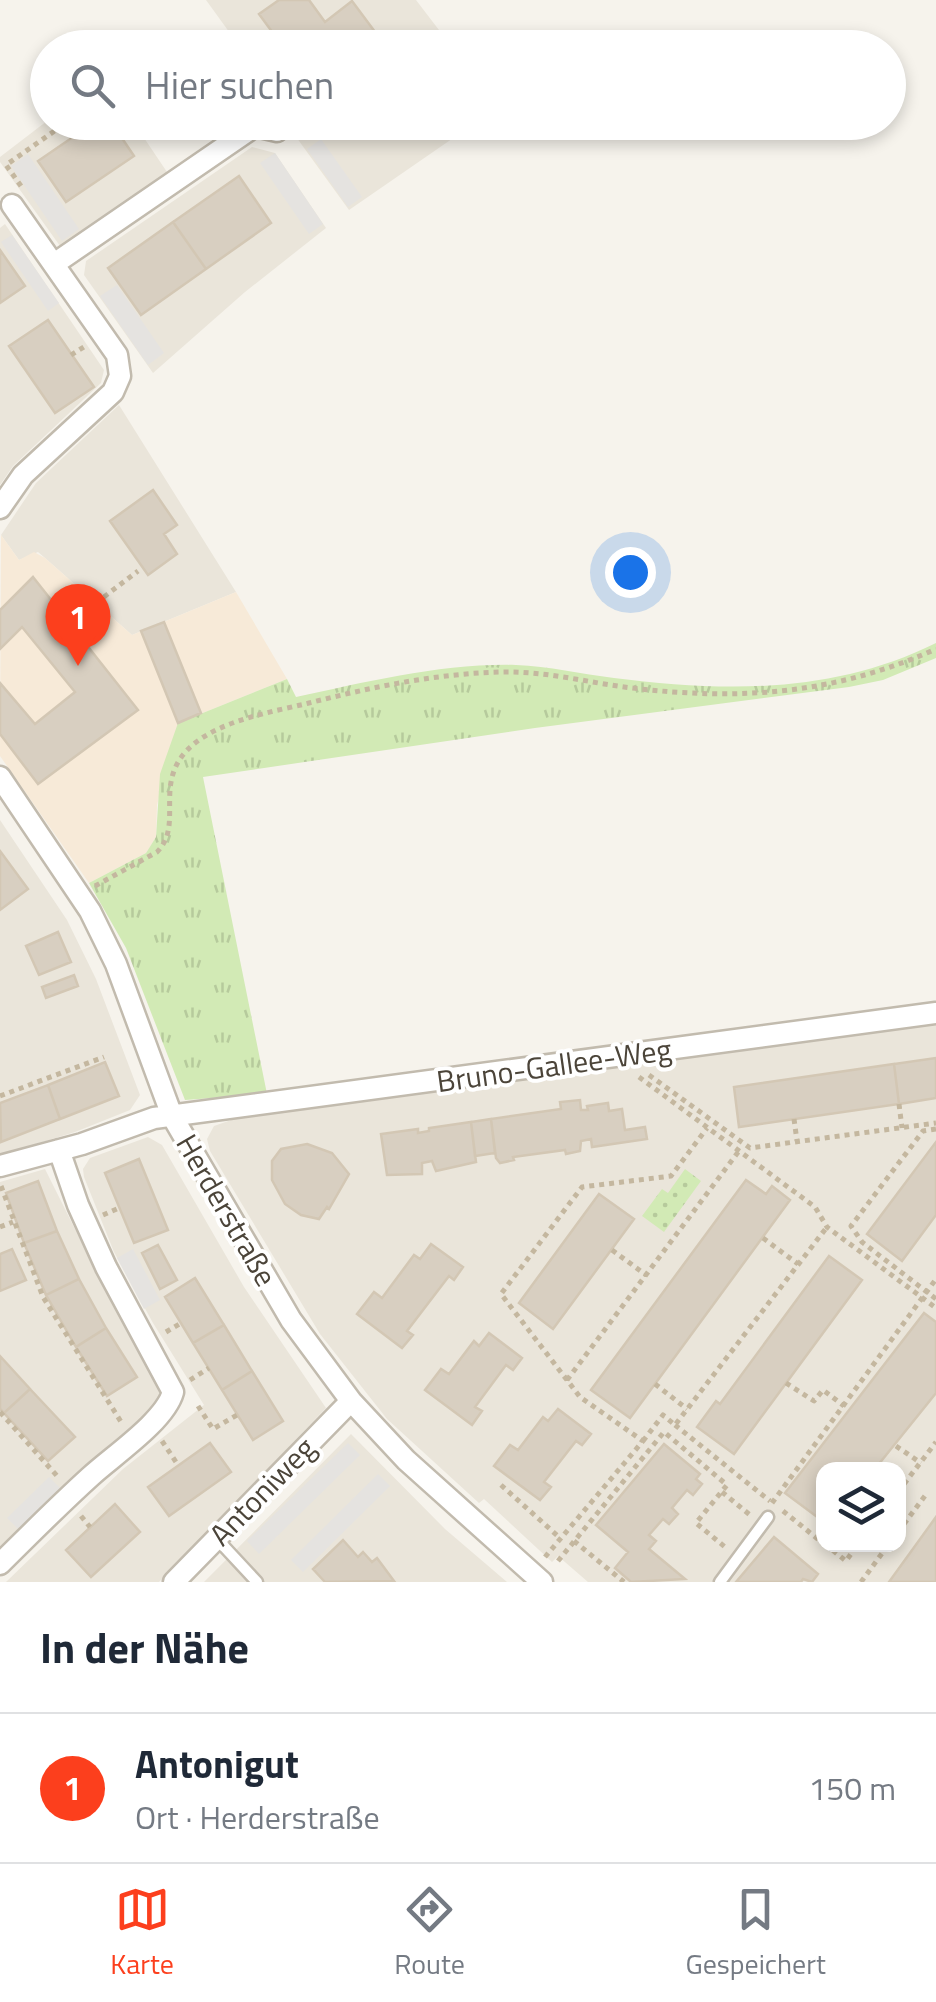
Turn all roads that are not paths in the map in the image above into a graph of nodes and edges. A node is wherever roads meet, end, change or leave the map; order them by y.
1 (235, 140) edge
2 (12, 206) dead end
3 (54, 264) junction
4 (0, 508) edge
5 (0, 777) edge
6 (936, 1014) edge
7 (172, 1116) junction
8 (59, 1150) junction
9 (0, 1166) edge
10 (351, 1401) junction
11 (765, 1521) road end
12 (216, 1539) junction
13 (0, 1564) edge
14 (536, 1577) edge
15 (174, 1582) edge
16 (257, 1582) edge
17 (720, 1582) edge

1 - 3 street
2 - 3 street
3 - 4 street
5 - 7 street, Herderstraße
6 - 7 street, Bruno-Gallee-Weg
7 - 8 street, Bruno-Gallee-Weg
7 - 10 street, Herderstraße
8 - 9 street, Bruno-Gallee-Weg
8 - 13 street
10 - 12 street, Antoniweg
10 - 14 street, Herderstraße
11 - 17 lane
12 - 15 street, Antoniweg
12 - 16 lane

